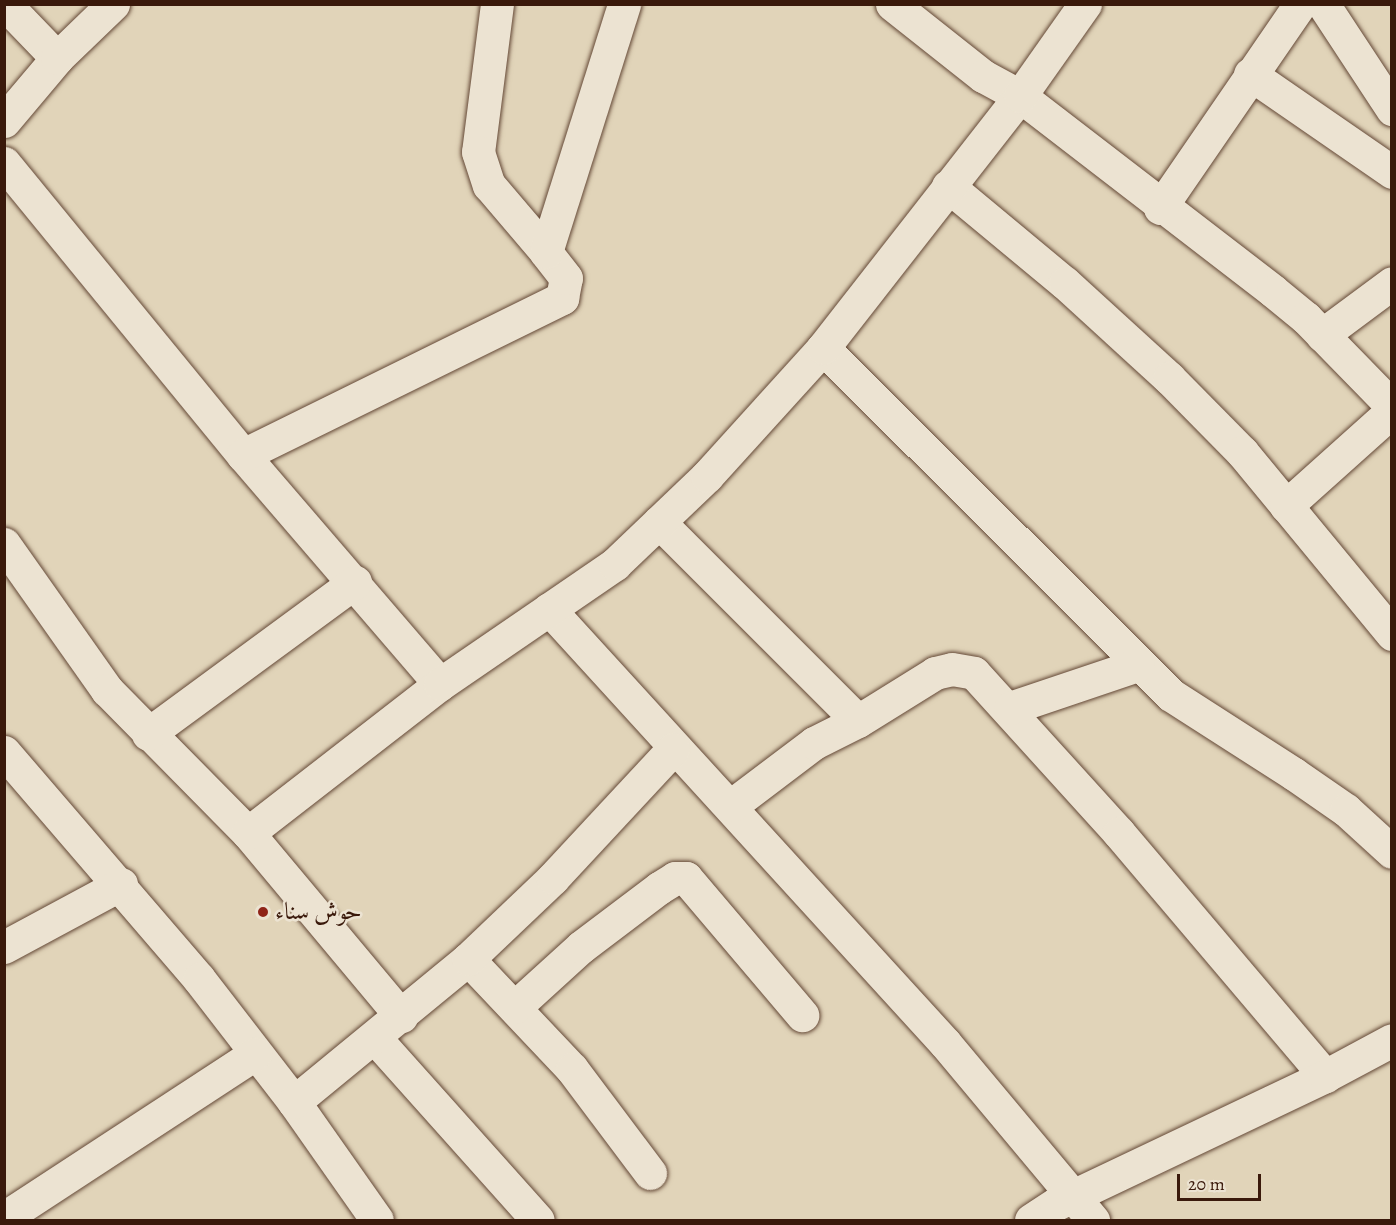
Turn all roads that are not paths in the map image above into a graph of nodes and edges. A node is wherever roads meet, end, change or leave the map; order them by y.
1 (5, 4) edge
2 (113, 4) edge
3 (497, 4) edge
4 (624, 4) edge
5 (892, 4) edge
6 (1085, 4) edge
7 (1300, 4) edge
8 (1323, 4) edge
9 (57, 58) junction
10 (1251, 74) junction
11 (1020, 96) junction
12 (1392, 109) edge
13 (4, 121) edge
14 (4, 163) edge
15 (1392, 172) edge
16 (948, 186) junction
17 (1160, 208) junction
18 (546, 252) junction
19 (1392, 282) edge
20 (1322, 335) junction
21 (823, 348) junction
22 (1392, 406) edge
23 (1392, 411) edge
24 (243, 455) junction
25 (1286, 506) junction
26 (659, 522) junction
27 (4, 544) edge
28 (355, 582) junction
29 (549, 609) junction
30 (1387, 619) edge
31 (1138, 665) junction
32 (440, 684) junction
33 (1010, 708) junction
34 (858, 721) junction
35 (148, 734) junction
36 (673, 749) junction
37 (4, 752) edge
38 (732, 805) junction
39 (248, 833) junction
40 (1392, 852) edge
41 (121, 884) junction
42 (4, 947) edge
43 (468, 959) junction
44 (515, 1007) junction
45 (802, 1015) dead end
46 (401, 1016) junction
47 (375, 1038) junction
48 (1392, 1040) edge
49 (255, 1054) junction
50 (1325, 1076) junction
51 (294, 1102) junction
52 (650, 1173) dead end
53 (1084, 1208) edge
54 (4, 1218) edge
55 (377, 1221) edge
56 (538, 1221) edge
57 (1031, 1221) edge

1 - 9 street
2 - 9 street
3 - 18 street
4 - 18 street
5 - 11 street
6 - 11 street
7 - 10 street
8 - 12 street
9 - 13 street
10 - 15 street
10 - 17 street
11 - 16 street
11 - 17 street
14 - 24 street
16 - 21 street
16 - 25 street
17 - 20 street
18 - 24 street
19 - 20 street
20 - 22 street
21 - 26 street
21 - 31 street
23 - 25 street
24 - 28 street
25 - 30 street
26 - 29 street
26 - 34 street
27 - 35 street
28 - 32 street
28 - 35 street
29 - 32 street
29 - 36 street
31 - 33 street
31 - 40 street
32 - 39 street
33 - 34 street
33 - 50 street
34 - 38 street
35 - 39 street
36 - 38 street
36 - 43 street
37 - 41 street
38 - 53 street
39 - 46 street
41 - 42 street
41 - 49 street
43 - 44 street
43 - 46 street
44 - 45 street
44 - 52 street
46 - 47 street
47 - 51 street
47 - 56 street
48 - 50 street
49 - 51 street
49 - 54 street
50 - 53 street
51 - 55 street
53 - 57 street

